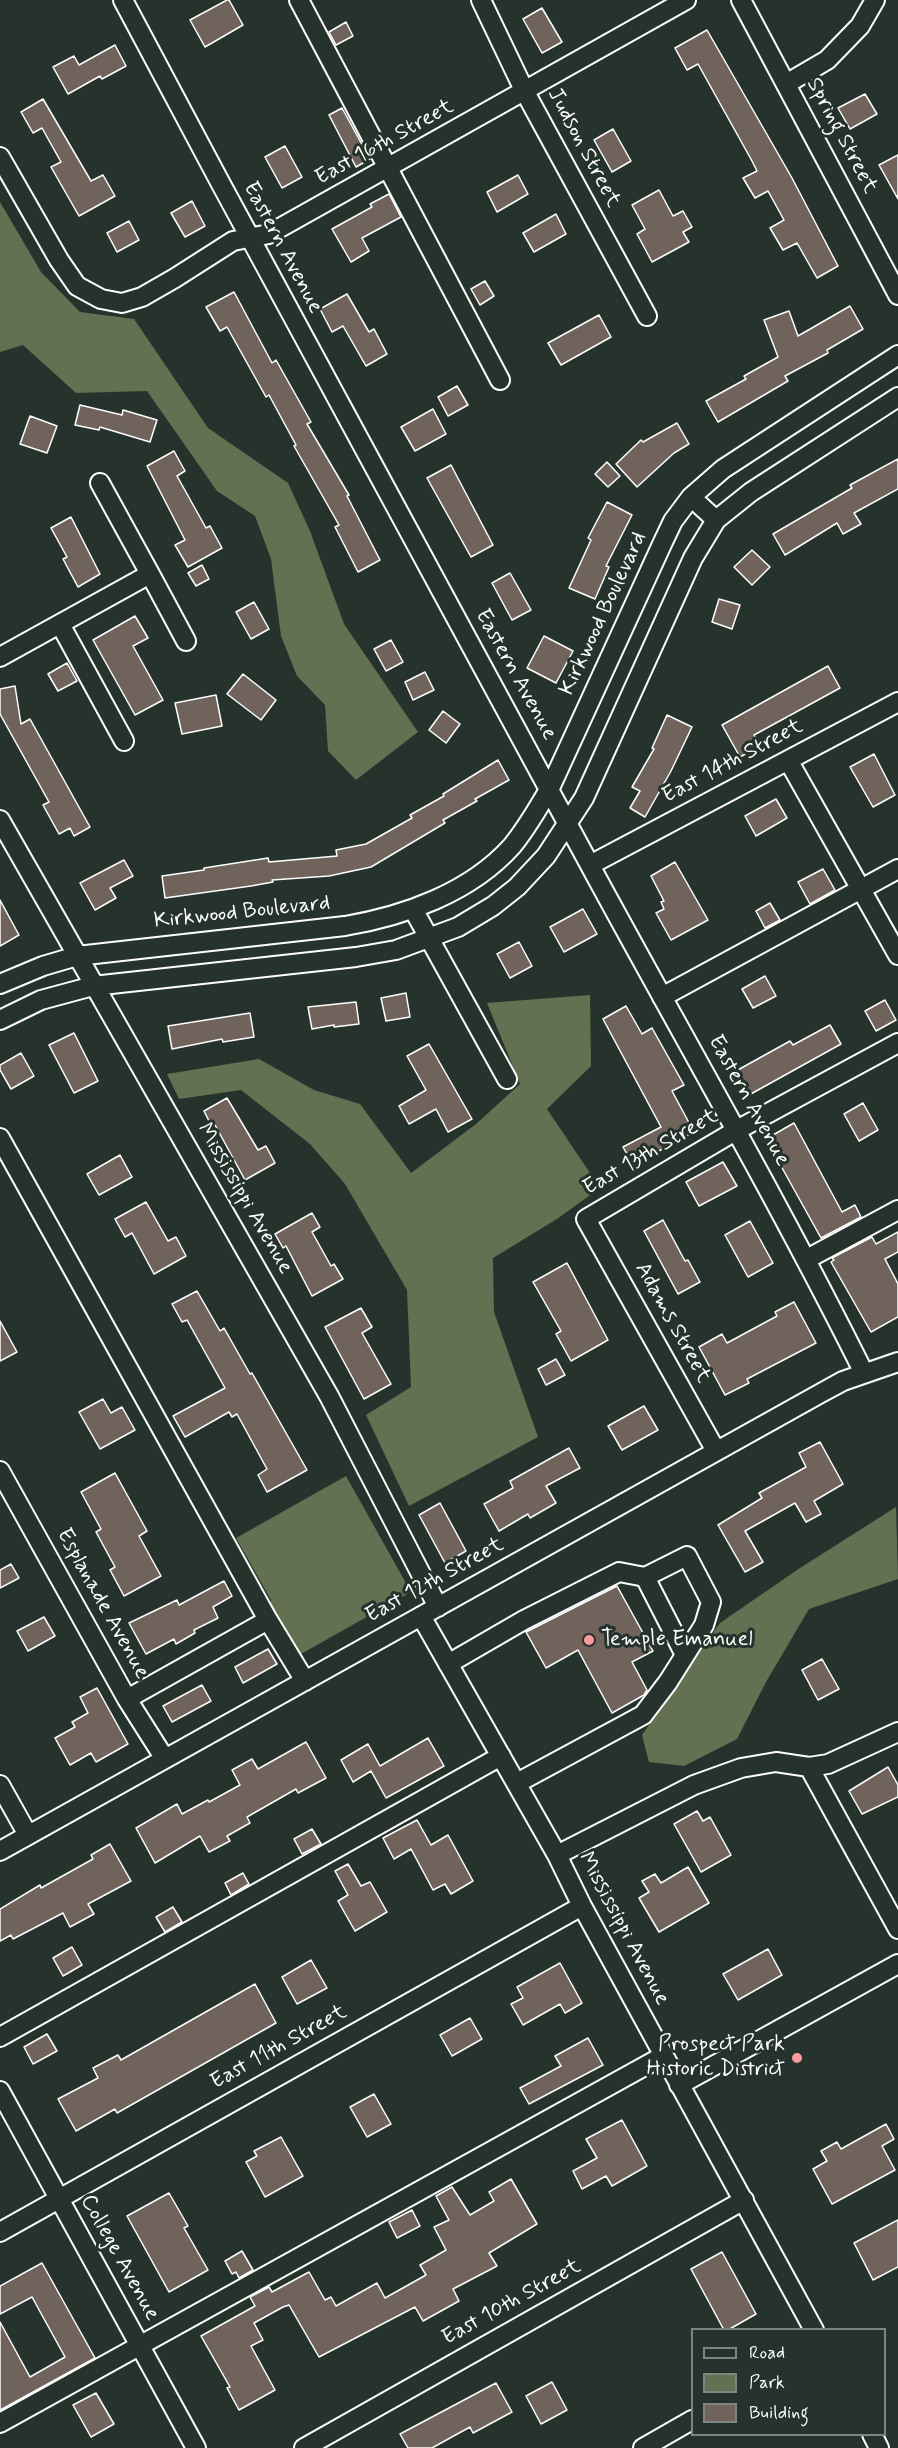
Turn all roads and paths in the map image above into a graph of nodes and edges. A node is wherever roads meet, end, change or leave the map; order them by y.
1 (123, 0) edge
2 (299, 0) edge
3 (480, 0) edge
4 (686, 0) edge
5 (741, 0) edge
6 (875, 0) edge
7 (786, 84) junction
8 (525, 92) junction
9 (0, 157) edge
10 (388, 169) junction
11 (249, 237) junction
12 (898, 295) edge
13 (647, 316) dead end
14 (898, 355) edge
15 (500, 380) dead end
16 (898, 397) edge
17 (100, 483) dead end
18 (691, 497) junction
19 (716, 520) junction
20 (150, 574) junction
21 (60, 624) junction
22 (186, 641) dead end
23 (0, 657) edge
24 (898, 702) edge
25 (124, 741) dead end
26 (788, 760) junction
27 (550, 788) junction
28 (0, 820) edge
29 (568, 824) junction
30 (590, 865) junction
31 (898, 869) edge
32 (861, 889) junction
33 (413, 909) junction
34 (429, 938) junction
35 (898, 955) edge
36 (77, 956) junction
37 (0, 984) edge
38 (93, 986) junction
39 (662, 997) junction
40 (0, 1020) edge
41 (898, 1043) edge
42 (507, 1079) dead end
43 (738, 1131) junction
44 (0, 1138) edge
45 (898, 1210) edge
46 (586, 1219) joint
47 (807, 1259) junction
48 (898, 1362) edge
49 (864, 1373) junction
50 (716, 1451) junction
51 (0, 1471) edge
52 (645, 1577) junction
53 (438, 1606) junction
54 (421, 1616) junction
55 (268, 1620) junction
56 (685, 1654) junction
57 (448, 1664) junction
58 (305, 1681) junction
59 (127, 1699) junction
60 (898, 1732) edge
61 (501, 1756) junction
62 (165, 1759) junction
63 (809, 1767) junction
64 (517, 1783) junction
65 (0, 1785) edge
66 (28, 1835) junction
67 (0, 1851) edge
68 (556, 1855) junction
69 (582, 1906) junction
70 (898, 1929) edge
71 (898, 1964) edge
72 (0, 2037) edge
73 (663, 2056) junction
74 (679, 2085) junction
75 (0, 2091) edge
76 (59, 2199) junction
77 (744, 2200) junction
78 (0, 2232) edge
79 (813, 2328) edge
80 (140, 2346) junction
81 (691, 2421) edge
82 (0, 2423) edge
83 (196, 2448) edge
84 (304, 2448) edge
85 (643, 2448) edge

1 - 11 street, Eastern Avenue
2 - 10 street
3 - 8 street, Judson Street
4 - 8 street, East 16th Street
5 - 7 street, Spring Street
6 - 7 street
7 - 12 street, Spring Street
8 - 10 street, East 16th Street
8 - 13 street, Judson Street
9 - 11 street, East 16th Street
10 - 11 street, East 16th Street
10 - 15 street
11 - 27 street, Eastern Avenue
14 - 18 street, Kirkwood Boulevard
16 - 19 street
17 - 20 street
18 - 19 street
18 - 27 street, Kirkwood Boulevard
19 - 29 street
20 - 21 street
20 - 22 street
21 - 23 street
21 - 25 street
24 - 26 street, East 14th Street
26 - 30 street, East 14th Street
26 - 32 street
27 - 29 street, Eastern Avenue
27 - 33 street, Kirkwood Boulevard
28 - 36 street, Mississippi Avenue
29 - 30 street, Eastern Avenue
29 - 34 street
30 - 39 street, Eastern Avenue
31 - 32 street
32 - 35 street
32 - 39 street
33 - 34 street
33 - 36 street, Kirkwood Boulevard
34 - 38 street
34 - 42 street
36 - 37 street, Kirkwood Boulevard
36 - 38 street, Mississippi Avenue
38 - 40 street
38 - 53 street, Mississippi Avenue
39 - 43 street, Eastern Avenue
41 - 43 street, East 13th Street
43 - 46 street, East 13th Street
43 - 47 street, Eastern Avenue
44 - 55 street
45 - 47 street
46 - 50 street, Adams Street
47 - 49 street, Eastern Avenue
48 - 49 street, East 12th Street
49 - 50 street, East 12th Street
50 - 53 street, East 12th Street
51 - 59 street, Esplanade Avenue
52 - 56 street
52 - 56 street
52 - 57 street
53 - 54 street, East 12th Street
54 - 57 street, Mississippi Avenue
54 - 58 street, East 12th Street
55 - 58 street
55 - 59 street
56 - 64 street
57 - 61 street, Mississippi Avenue
58 - 62 street, East 12th Street
59 - 62 street, Esplanade Avenue
60 - 63 street
61 - 64 street, Mississippi Avenue
61 - 72 street
62 - 66 street, East 12th Street
63 - 68 street
63 - 70 street
64 - 68 street, Mississippi Avenue
65 - 66 street
66 - 67 street, East 12th Street
68 - 69 street, Mississippi Avenue
69 - 73 street, Mississippi Avenue
69 - 76 street, East 11th Street
71 - 74 street
73 - 74 street, Mississippi Avenue
73 - 80 street
74 - 77 street, Mississippi Avenue
75 - 76 street, College Avenue
76 - 78 street, East 11th Street
76 - 80 street, College Avenue
77 - 79 street, Mississippi Avenue
77 - 84 street, East 10th Street
80 - 82 street
80 - 83 street, College Avenue
81 - 85 street

